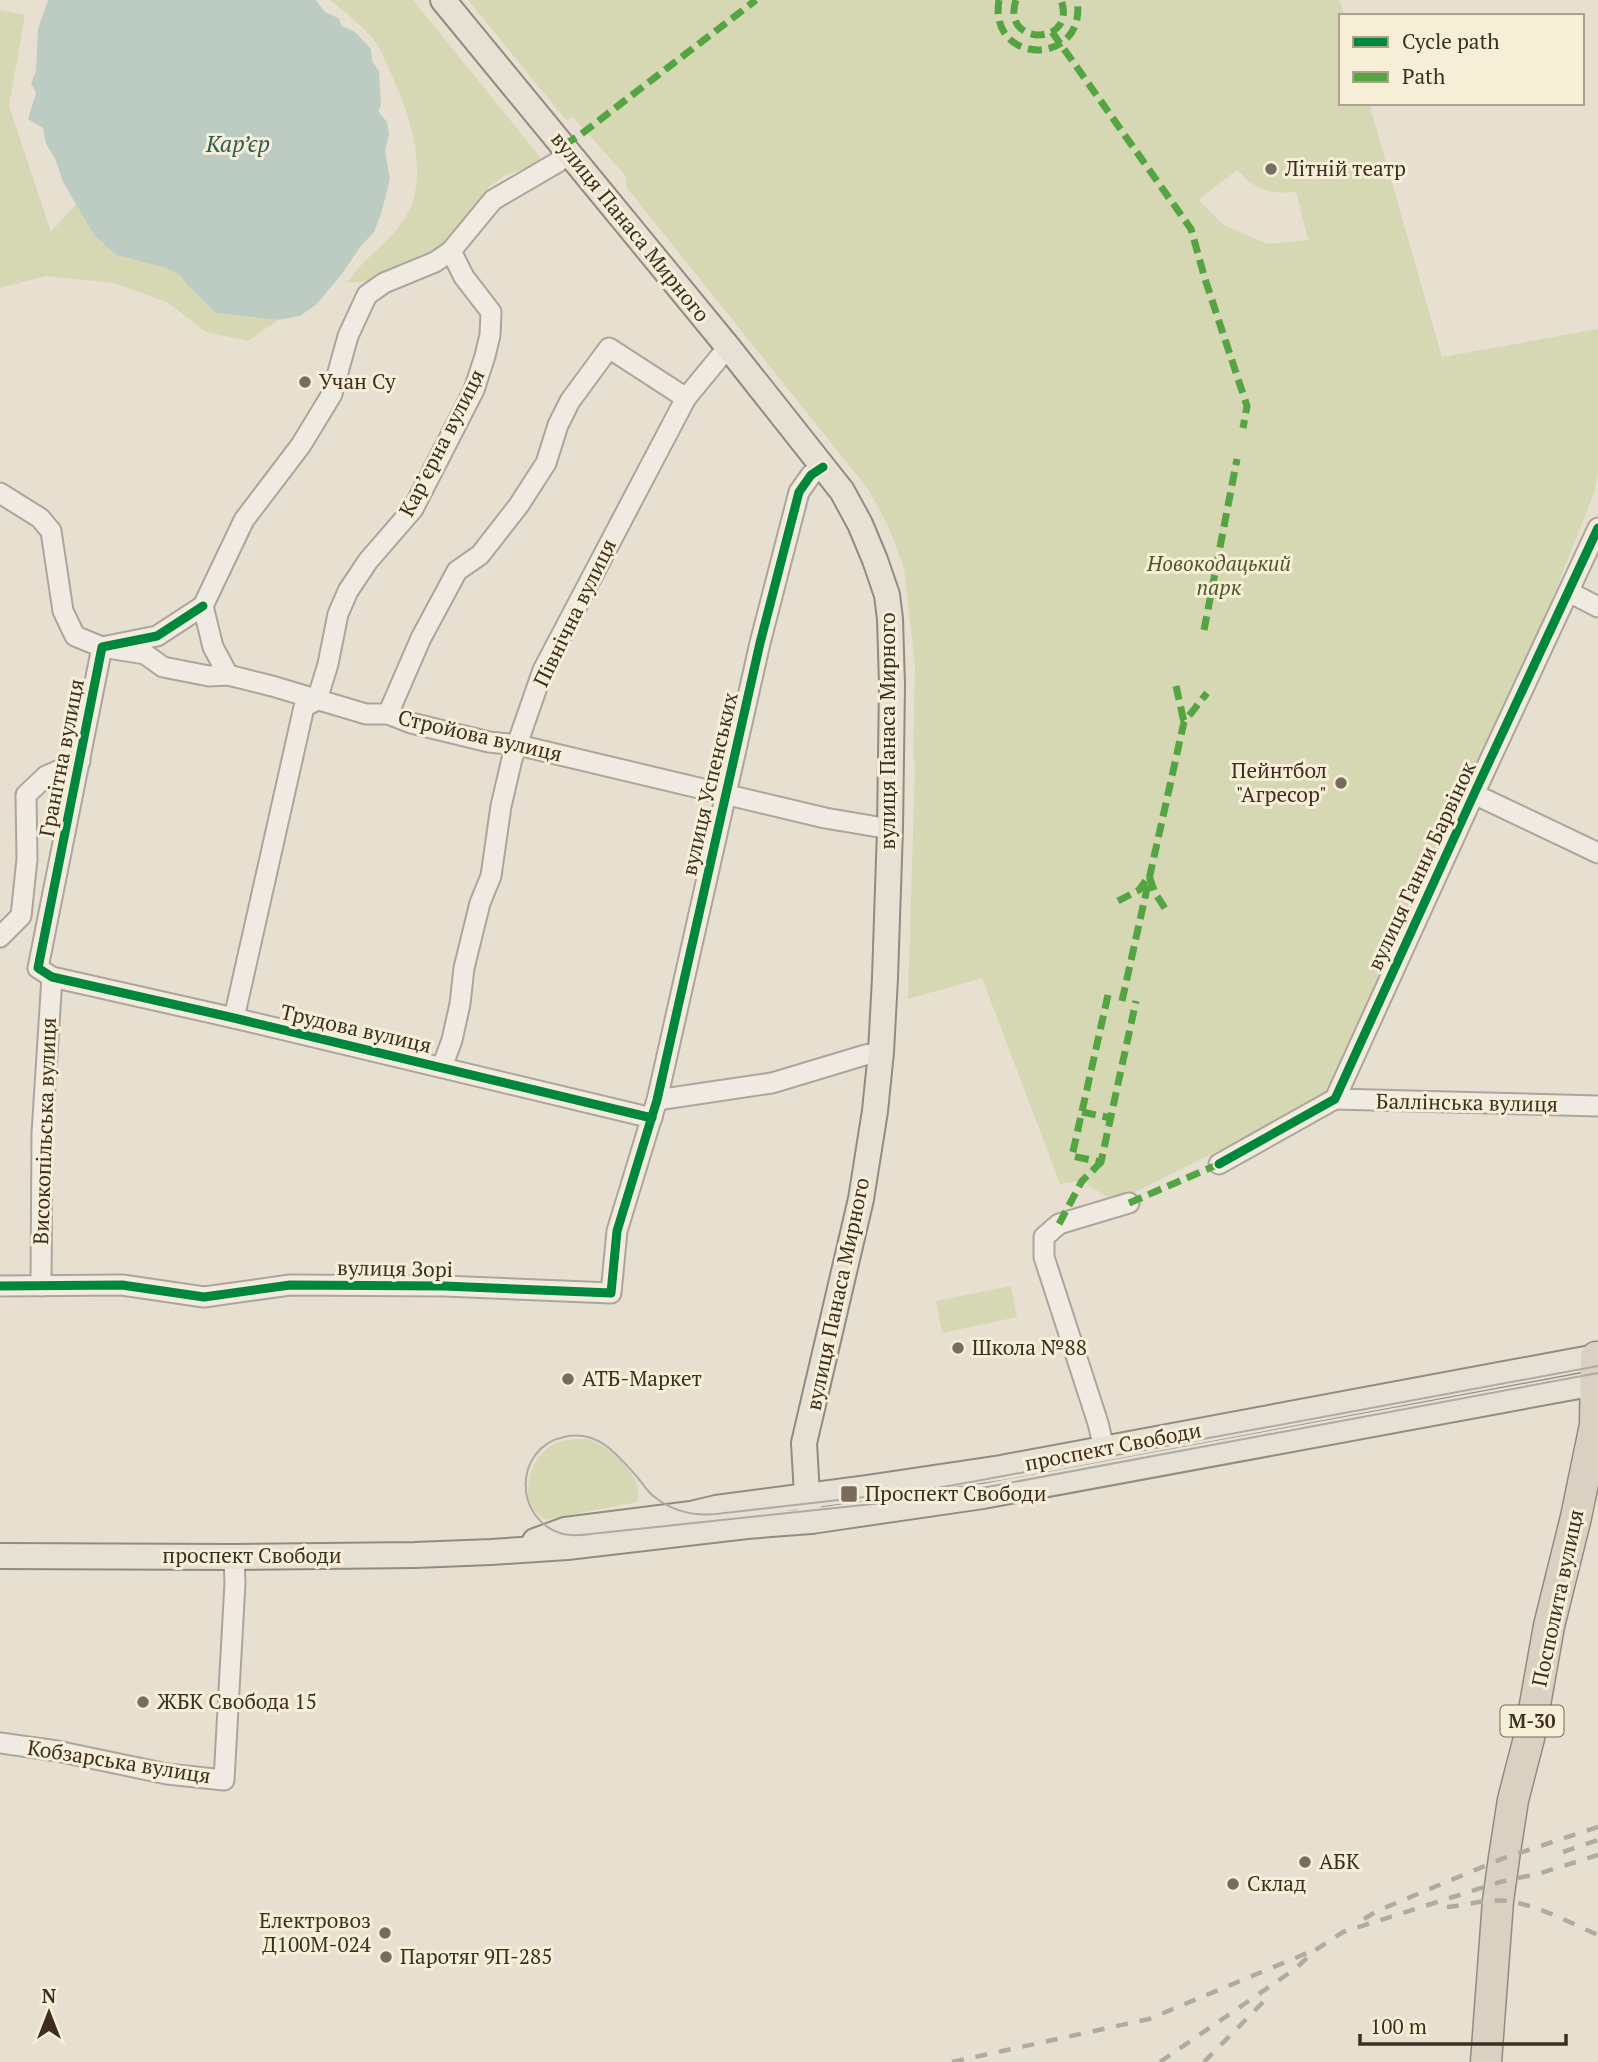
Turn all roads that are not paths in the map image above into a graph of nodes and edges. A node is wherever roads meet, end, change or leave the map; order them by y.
1 (443, 0) edge
2 (570, 152) junction
3 (451, 251) junction
4 (728, 347) junction
5 (685, 398) junction
6 (823, 467) junction
7 (0, 493) edge
8 (1598, 528) edge
9 (1569, 592) junction
10 (202, 606) junction
11 (1598, 607) edge
12 (102, 647) junction
13 (228, 675) junction
14 (317, 700) junction
15 (388, 714) junction
16 (518, 746) junction
17 (80, 761) junction
18 (726, 794) junction
19 (1474, 794) junction
20 (890, 829) junction
21 (1598, 853) edge
22 (21, 916) junction
23 (0, 937) edge
24 (41, 950) junction
25 (52, 977) junction
26 (234, 1018) junction
27 (881, 1052) junction
28 (442, 1067) junction
29 (1335, 1099) junction
30 (1598, 1106) edge
31 (654, 1109) junction
32 (1219, 1164) dead end
33 (1129, 1203) dead end
34 (0, 1286) edge
35 (41, 1286) junction
36 (1597, 1370) edge
37 (1104, 1448) junction
38 (807, 1496) junction
39 (811, 1521) junction
40 (504, 1551) junction
41 (0, 1556) edge
42 (234, 1557) junction
43 (0, 1743) edge
44 (1486, 2062) edge

1 - 2 main road, вулиця Панаса Мирного
2 - 3 street
2 - 4 main road, вулиця Панаса Мирного
3 - 10 street
3 - 14 street, Карʼєрна вулиця
4 - 5 street, Північна вулиця
4 - 6 main road, вулиця Панаса Мирного
5 - 15 street
5 - 16 street, Північна вулиця
6 - 18 street, вулиця Успенських
6 - 20 main road, вулиця Панаса Мирного
7 - 12 street, Стройова вулиця
8 - 9 street, вулиця Ганни Барвінок
9 - 11 street
9 - 19 street, вулиця Ганни Барвінок
10 - 12 street
10 - 13 street
12 - 13 street, Стройова вулиця
12 - 17 street, Гранітна вулиця
13 - 14 street, Стройова вулиця
14 - 15 street, Стройова вулиця
14 - 26 street, Карʼєрна вулиця
15 - 16 street, Стройова вулиця
16 - 18 street, Стройова вулиця
16 - 28 street, Північна вулиця
17 - 22 street
17 - 24 street, Гранітна вулиця
18 - 20 street, Стройова вулиця
18 - 31 street, вулиця Успенських
19 - 21 street
19 - 29 street, вулиця Ганни Барвінок
20 - 27 main road, вулиця Панаса Мирного
22 - 23 street
22 - 24 street
24 - 25 street
25 - 26 street, Трудова вулиця
25 - 35 street, Високопільська вулиця
26 - 28 street, Трудова вулиця
27 - 31 street, Трудова вулиця
27 - 38 main road, вулиця Панаса Мирного
28 - 31 street, Трудова вулиця
29 - 30 street, Баллінська вулиця
29 - 32 street
31 - 35 street, вулиця Зорі
33 - 37 street
34 - 35 street, вулиця Зорі
36 - 37 main road, проспект Свободи
36 - 39 main road, проспект Свободи
36 - 44 highway, Посполита вулиця / М-30
37 - 38 main road, проспект Свободи
38 - 39 main road, вулиця Панаса Мирного
38 - 40 main road, проспект Свободи
39 - 40 main road, проспект Свободи
40 - 42 main road, проспект Свободи
41 - 42 main road, проспект Свободи
42 - 43 street, Кобзарська вулиця

